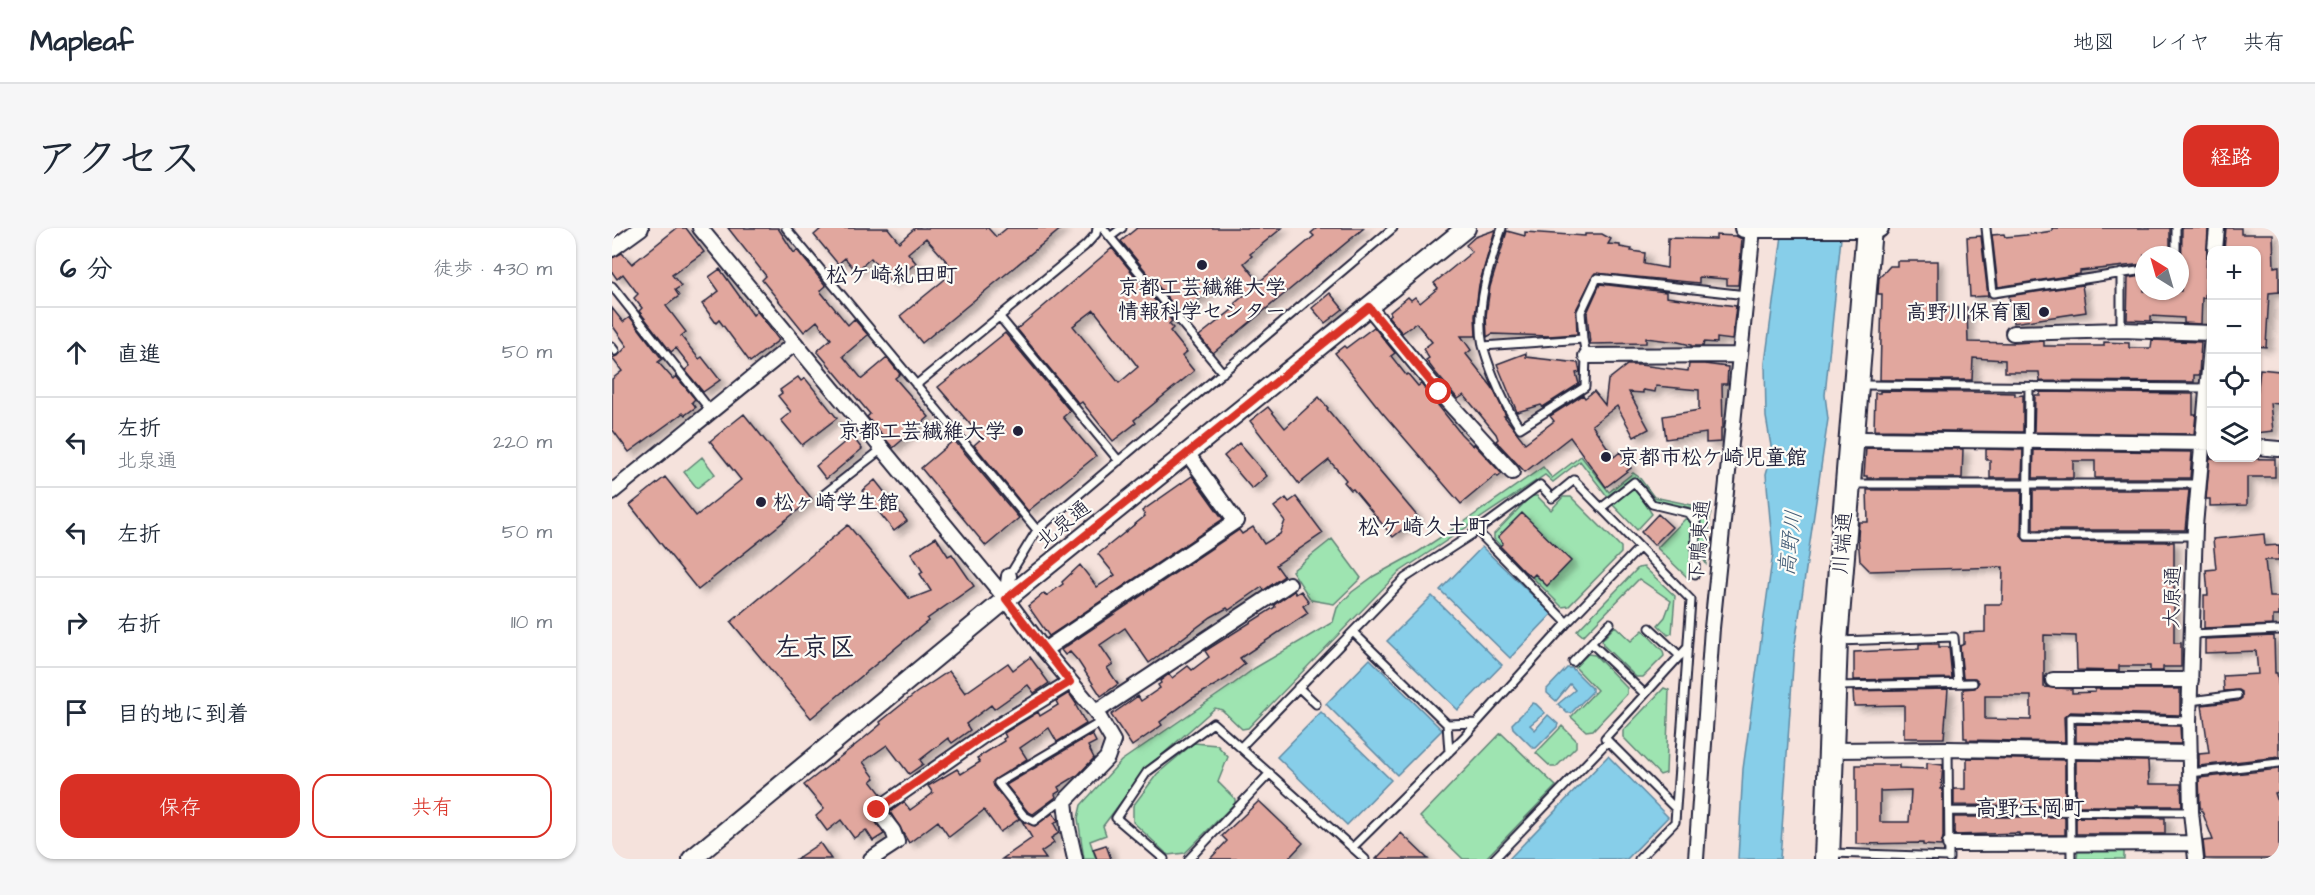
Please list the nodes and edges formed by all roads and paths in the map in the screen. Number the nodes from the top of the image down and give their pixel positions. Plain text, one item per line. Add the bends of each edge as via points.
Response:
1 (641, 228) edge
2 (700, 228) edge
3 (1097, 228) edge
4 (1103, 228) edge
5 (1122, 228) edge
6 (1394, 228) edge
7 (1466, 228) edge
8 (1502, 228) edge
9 (1744, 228) edge
10 (1753, 228) edge
11 (1851, 228) edge
12 (1869, 228) edge
13 (1880, 228) edge
14 (1986, 228) edge
15 (2176, 228) edge
16 (2217, 228) edge
17 (789, 229) edge
18 (1767, 229) edge
19 (1110, 237) junction
20 (2176, 246) edge
21 (2216, 246) edge
22 (612, 249) edge
23 (2135, 271) edge
24 (2121, 273) junction
25 (612, 286) edge
26 (1746, 296) junction
27 (1369, 307) junction
28 (999, 316) junction
29 (2121, 330) junction
30 (2013, 333) dead end
31 (2207, 334) edge
32 (1582, 339) junction
33 (795, 344) junction
34 (1483, 346) junction
35 (1739, 355) junction
36 (1586, 357) junction
37 (1223, 373) junction
38 (916, 385) junction
39 (1855, 385) junction
40 (2029, 387) junction
41 (2207, 388) edge
42 (711, 411) junction
43 (2028, 440) junction
44 (1850, 441) junction
45 (2207, 443) edge
46 (2261, 447) edge
47 (2279, 448) edge
48 (882, 449) junction
49 (1187, 453) junction
50 (1119, 461) junction
51 (1512, 472) dead end
52 (2028, 484) junction
53 (2198, 484) junction
54 (1847, 485) junction
55 (612, 492) edge
56 (823, 495) dead end
57 (1601, 508) junction
58 (1037, 530) junction
59 (1477, 531) junction
60 (2195, 536) junction
61 (1639, 548) junction
62 (1695, 574) dead end
63 (1008, 576) joint
64 (1289, 584) dead end
65 (1006, 599) junction
66 (1610, 622) dead end
67 (1567, 623) junction
68 (1650, 628) dead end
69 (2279, 630) edge
70 (1353, 632) junction
71 (2192, 634) junction
72 (1835, 641) junction
73 (1591, 643) junction
74 (1687, 648) junction
75 (1044, 650) junction
76 (1680, 656) junction
77 (1573, 662) dead end
78 (2053, 680) dead end
79 (2191, 680) junction
80 (1070, 682) junction
81 (1958, 683) junction
82 (1973, 683) dead end
83 (1832, 686) junction
84 (1298, 687) junction
85 (1645, 694) junction
86 (2237, 695) dead end
87 (2190, 701) junction
88 (1316, 704) dead end
89 (1099, 717) junction
90 (2189, 722) junction
91 (1476, 723) junction
92 (1447, 724) junction
93 (1608, 741) junction
94 (1241, 747) junction
95 (1948, 749) junction
96 (1830, 750) junction
97 (1449, 752) junction
98 (2069, 753) junction
99 (2190, 753) junction
100 (2279, 763) edge
101 (1270, 773) junction
102 (2190, 773) junction
103 (1065, 801) junction
104 (1675, 808) junction
105 (1950, 811) junction
106 (2070, 812) junction
107 (2191, 812) junction
108 (2194, 843) junction
109 (2071, 845) junction
110 (1352, 848) junction
111 (1949, 853) edge
112 (1827, 856) edge
113 (1852, 856) edge
114 (1072, 857) edge
115 (1363, 858) edge
116 (692, 859) edge
117 (871, 859) edge
118 (1164, 859) edge
119 (1189, 859) edge
120 (1494, 859) edge
121 (1640, 859) edge
122 (1696, 859) edge
123 (2071, 859) edge
124 (2196, 859) edge

1 - 22 street
2 - 33 street
3 - 28 lane via 1085,246
4 - 19 lane
5 - 19 lane
6 - 37 lane
7 - 27 street, 北泉通
8 - 34 lane via 1481,304
9 - 10 street
10 - 18 street
10 - 26 street, 下鴨東通
11 - 12 street
11 - 18 street
12 - 13 street
12 - 39 highway, 川端通
14 - 24 lane via 1992,293
15 - 20 lane
16 - 21 street
17 - 38 lane
19 - 37 lane
23 - 24 lane
24 - 29 lane
25 - 42 lane
26 - 32 lane via 1597,278 1581,312
26 - 35 street, 下鴨東通
27 - 49 street, 北泉通
27 - 51 street
28 - 38 lane
28 - 50 lane
29 - 30 street
29 - 31 street
32 - 34 lane
32 - 36 lane
33 - 42 street
33 - 48 street
34 - 36 lane via 1499,391 1520,428 1586,387
35 - 36 street
35 - 122 street, 下鴨東通 via 1712,628
37 - 50 lane
38 - 58 lane
39 - 40 lane
39 - 44 highway, 川端通
40 - 41 lane
40 - 43 lane
42 - 55 street
43 - 44 street
43 - 45 street
43 - 52 lane
44 - 54 highway, 川端通
45 - 53 street, 大原通
46 - 47 street
48 - 56 lane
48 - 65 street
49 - 65 street, 北泉通
49 - 75 street via 1236,521
50 - 58 lane
52 - 53 lane
52 - 54 lane
52 - 60 lane via 2027,536
53 - 60 street, 大原通
54 - 72 highway, 川端通
57 - 59 lane via 1574,480 1552,498 1539,485
57 - 61 lane
57 - 62 lane via 1635,482 1652,504 1689,513 1696,522
58 - 63 lane
59 - 67 lane
59 - 70 lane via 1405,578
60 - 71 street, 大原通
61 - 67 lane
61 - 74 lane via 1691,600
63 - 65 street
64 - 89 street
65 - 75 street
65 - 116 street, 北泉通
66 - 73 lane
67 - 91 lane
68 - 76 lane
69 - 71 lane
70 - 84 lane
70 - 92 lane
71 - 79 street, 大原通
72 - 81 lane via 1954,637
72 - 83 highway, 川端通
73 - 77 lane
73 - 85 lane
74 - 76 lane
74 - 104 lane
75 - 80 street
76 - 85 lane
78 - 79 street
79 - 87 street, 大原通
80 - 89 street
80 - 117 street via 987,733 877,810 897,842
81 - 82 lane
81 - 83 lane
83 - 96 highway, 川端通
84 - 88 lane
84 - 94 lane
85 - 93 lane via 1605,738
86 - 87 lane
87 - 90 street, 大原通
89 - 103 street via 1113,741 1107,758
89 - 103 lane via 998,783 1024,816 1034,821
90 - 98 lane via 2070,718
90 - 99 street, 大原通
91 - 92 lane
91 - 97 lane
92 - 97 lane
93 - 104 lane
93 - 120 lane
94 - 101 lane
94 - 118 lane via 1213,723 1147,772 1116,818
95 - 96 street
95 - 98 street
95 - 105 lane
96 - 112 highway, 川端通
97 - 110 lane
98 - 99 street
98 - 106 lane
99 - 102 street, 大原通
100 - 102 lane
101 - 110 lane
101 - 119 lane
102 - 107 street, 大原通
103 - 114 street
104 - 121 lane via 1675,822
105 - 106 lane
105 - 111 lane
106 - 107 lane
106 - 109 lane
107 - 108 street, 大原通
108 - 109 street
108 - 124 street, 大原通
109 - 111 street
109 - 123 lane
110 - 115 lane
111 - 113 lane
112 - 113 lane

